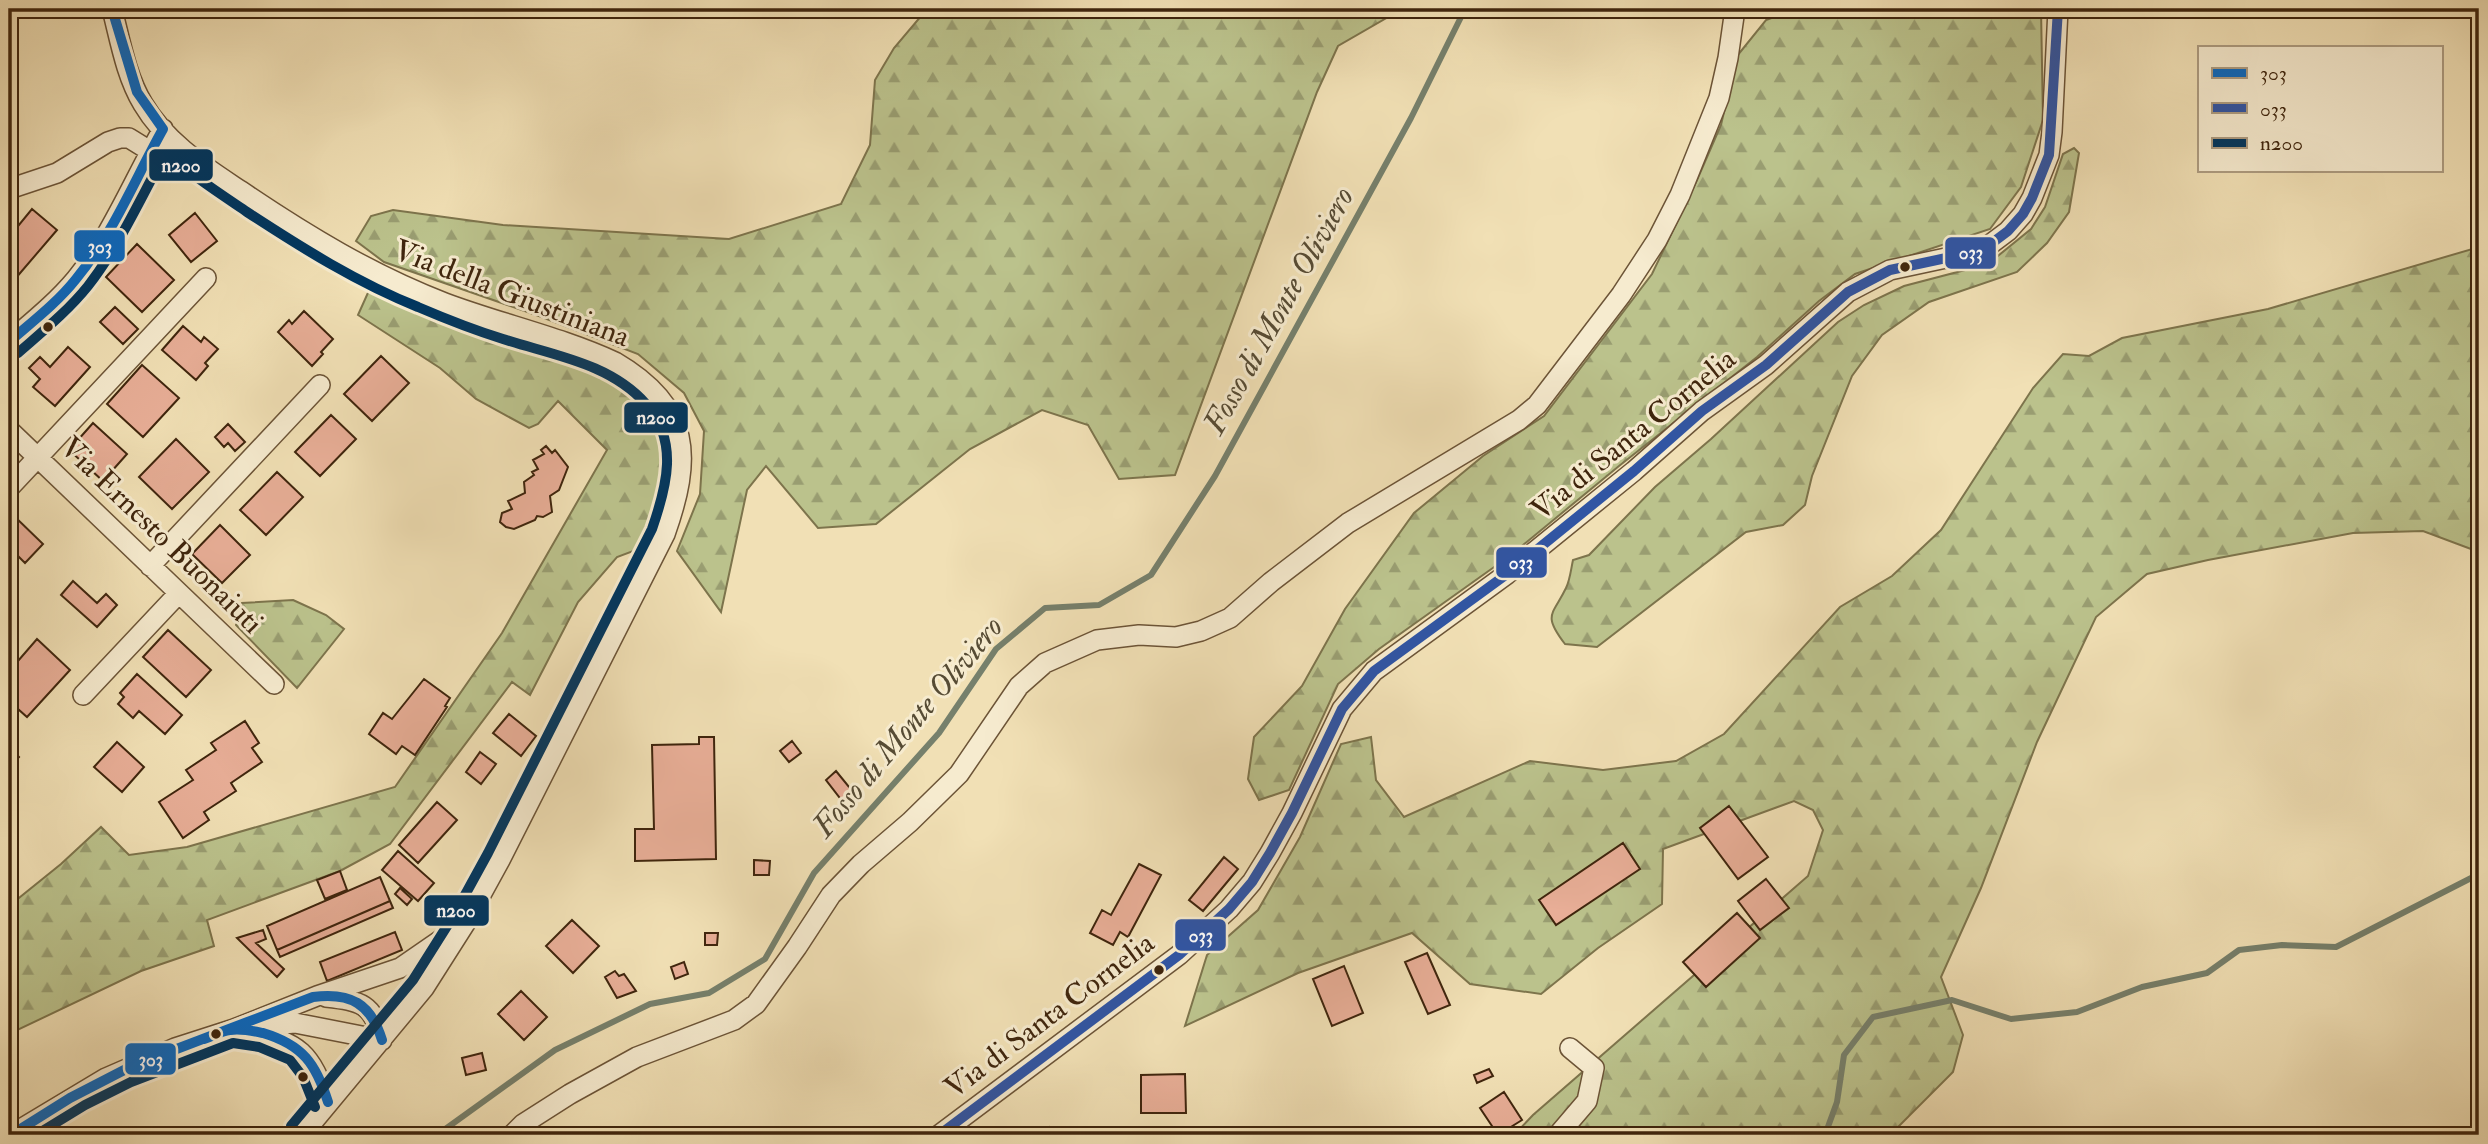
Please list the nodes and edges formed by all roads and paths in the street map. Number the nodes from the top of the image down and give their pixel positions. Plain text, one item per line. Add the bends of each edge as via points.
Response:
1 (112, 9) edge
2 (1735, 9) edge
3 (2058, 9) edge
4 (163, 129) junction
5 (150, 150) junction
6 (9, 189) edge
7 (206, 278) dead end
8 (9, 342) edge
9 (320, 385) dead end
10 (9, 430) edge
11 (38, 457) junction
12 (9, 488) edge
13 (150, 566) junction
14 (179, 593) junction
15 (274, 684) dead end
16 (83, 695) dead end
17 (467, 922) junction
18 (317, 996) junction
19 (234, 1029) junction
20 (382, 1040) junction
21 (1570, 1048) dead end
22 (328, 1101) junction
23 (10, 1135) edge
24 (302, 1135) edge
25 (512, 1135) edge
26 (939, 1135) edge
27 (1558, 1135) edge

1 - 4 street, Via della Giustiniana via 137,93
2 - 25 street via 1719,98 1680,195 1621,295 1537,405 1520,420 1348,523 1230,618 1176,637 1097,640 1045,663 1019,686 959,774 831,895 755,1004 734,1020 638,1057 570,1094
3 - 26 street, Via di Santa Cornelia via 2049,155 2032,198 2014,224 1974,252 1890,270 1848,292 1766,365 1703,411 1507,574 1374,671 1342,709 1270,853 1229,909 1171,961
4 - 5 street
4 - 17 street, Via della Giustiniana via 199,163 302,232 370,270 444,303 615,362 650,387 676,426 681,441 681,485 665,534
5 - 6 street via 120,138 57,173
5 - 8 street via 109,229 77,277 52,306
7 - 11 street
9 - 13 street
10 - 11 street, Via Ernesto Buonaiuti
11 - 12 street
11 - 13 street, Via Ernesto Buonaiuti
13 - 14 street, Via Ernesto Buonaiuti
14 - 15 street, Via Ernesto Buonaiuti
14 - 16 street
17 - 18 street via 400,968
17 - 20 street, Via della Giustiniana via 424,988
18 - 19 street
18 - 20 street via 363,1004 374,1016
19 - 20 street via 295,1023
19 - 22 street via 269,1036 306,1055
19 - 23 street via 106,1078
20 - 22 street, Via della Giustiniana
21 - 27 street via 1594,1068 1587,1101
22 - 24 street, Via della Giustiniana

